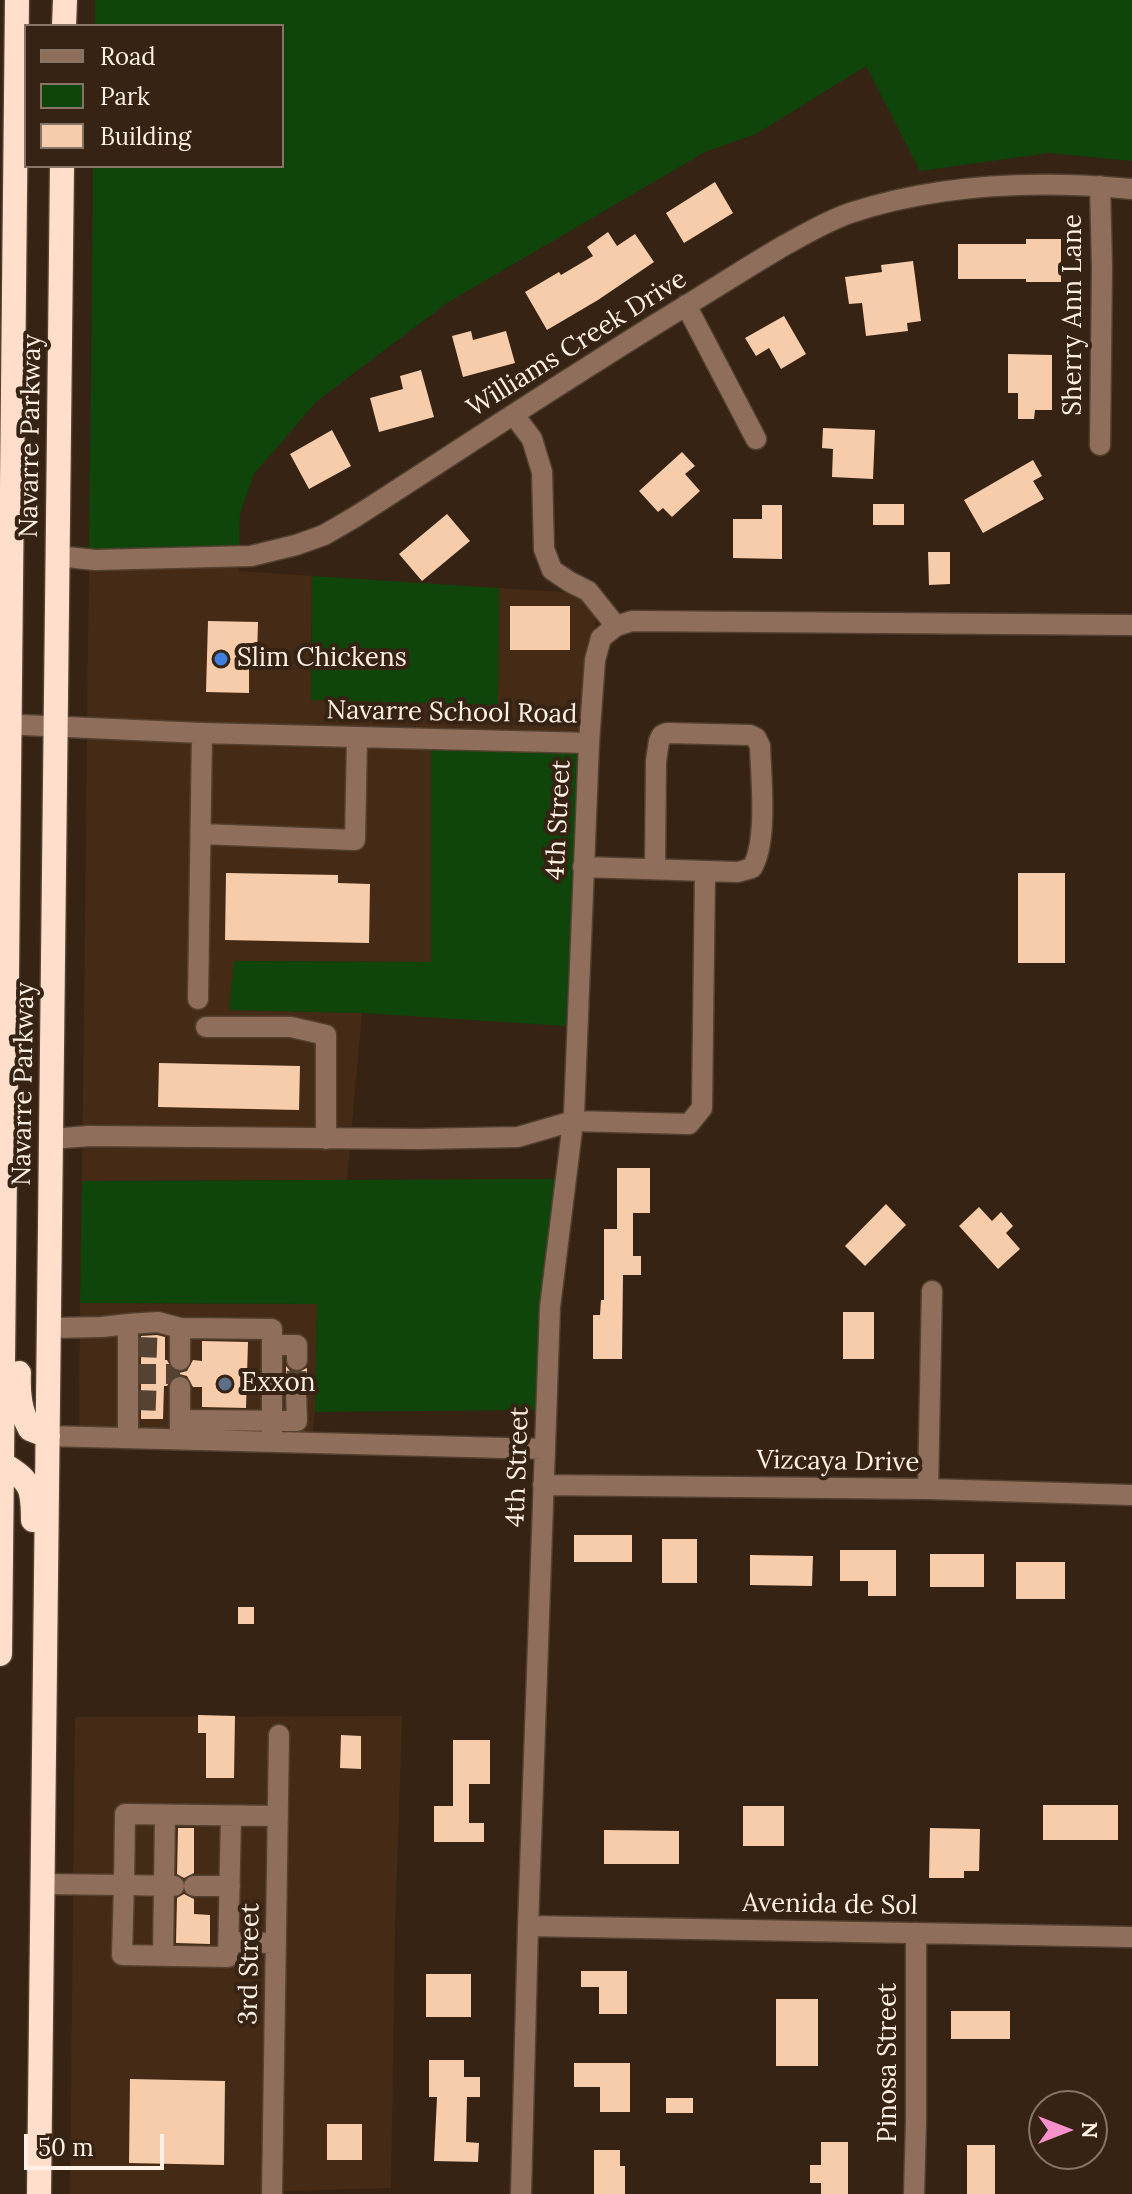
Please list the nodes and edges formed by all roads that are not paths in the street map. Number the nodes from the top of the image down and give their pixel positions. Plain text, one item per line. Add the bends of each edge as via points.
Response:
1 (17, 0) edge
2 (65, 0) edge
3 (64, 24) edge
4 (62, 168) edge
5 (1100, 186) junction
6 (1132, 189) edge
7 (686, 305) junction
8 (514, 415) junction
9 (756, 439) dead end
10 (1100, 445) dead end
11 (57, 556) junction
12 (5, 564) edge
13 (1132, 625) edge
14 (616, 626) junction
15 (4, 725) edge
16 (56, 727) junction
17 (202, 733) junction
18 (357, 738) junction
19 (589, 743) junction
20 (201, 834) junction
21 (583, 867) junction
22 (655, 869) junction
23 (705, 871) junction
24 (3, 996) edge
25 (198, 999) dead end
26 (206, 1027) dead end
27 (573, 1121) junction
28 (51, 1139) junction
29 (326, 1139) junction
30 (5, 1142) junction
31 (932, 1291) dead end
32 (128, 1324) junction
33 (49, 1328) junction
34 (272, 1345) junction
35 (297, 1360) dead end
36 (296, 1391) tunnel mouth
37 (272, 1431) junction
38 (48, 1436) junction
39 (128, 1438) junction
40 (544, 1449) junction
41 (2, 1464) edge
42 (543, 1485) junction
43 (928, 1489) junction
44 (1132, 1495) edge
45 (0, 1654) edge
46 (279, 1735) dead end
47 (44, 1761) junction
48 (165, 1815) junction
49 (231, 1816) junction
50 (278, 1816) junction
51 (42, 1884) junction
52 (124, 1885) junction
53 (177, 1886) junction
54 (230, 1886) junction
55 (528, 1926) junction
56 (916, 1933) junction
57 (1132, 1937) edge
58 (229, 1942) junction
59 (276, 1943) junction
60 (163, 1956) junction
61 (39, 2194) edge
62 (272, 2194) edge
63 (521, 2194) edge
64 (914, 2194) edge

1 - 12 highway, Navarre Parkway
2 - 3 highway
4 - 11 highway, Navarre Parkway
5 - 6 street, Williams Creek Drive
5 - 7 street, Williams Creek Drive via 1005,184 875,206 822,224
5 - 10 street, Sherry Ann Lane
7 - 8 street, Williams Creek Drive
7 - 9 street
8 - 11 street, Williams Creek Drive via 355,517 296,545 251,556
8 - 14 street via 532,439 542,472 544,549 552,570 588,591
11 - 16 highway, Navarre Parkway
12 - 15 highway, Navarre Parkway
13 - 14 street via 632,621
14 - 19 street, Navarre School Road via 601,638 595,660
15 - 16 street, Navarre School Road
15 - 24 highway, Navarre Parkway
16 - 17 street, Navarre School Road
16 - 28 highway, Navarre Parkway
17 - 18 street, Navarre School Road
17 - 20 street
18 - 19 street, Navarre School Road
18 - 20 street via 355,840
19 - 21 street, 4th Street
20 - 25 street
21 - 22 street
21 - 27 street, 4th Street
22 - 23 street
22 - 23 street via 656,761 662,735 750,735 760,746 758,858 752,868 738,872
23 - 27 street via 702,1108 689,1124
24 - 30 highway, Navarre Parkway
26 - 29 street via 291,1027 326,1035
27 - 29 street via 518,1137
27 - 40 street, 4th Street via 550,1307
28 - 29 street
28 - 33 highway, Navarre Parkway
30 - 38 highway via 20,1174 18,1396 30,1429
30 - 41 highway, Navarre Parkway
31 - 43 street
32 - 33 street
32 - 34 street via 158,1322 176,1346 272,1329
32 - 39 street
33 - 38 highway, Navarre Parkway
34 - 35 street via 297,1345
34 - 37 street
36 - 37 street via 297,1421
37 - 39 street via 177,1410
37 - 40 street
38 - 39 street
38 - 47 highway, Navarre Parkway
40 - 42 street, 4th Street
41 - 45 highway, Navarre Parkway
41 - 47 highway via 21,1475 32,1491 32,1736
42 - 43 street, Vizcaya Drive
42 - 55 street, 4th Street
43 - 44 street, Vizcaya Drive
46 - 50 street, 3rd Street
47 - 51 highway, Navarre Parkway
48 - 49 street
48 - 52 street via 125,1814
48 - 53 street
49 - 50 street
49 - 54 street
50 - 59 street, 3rd Street
51 - 52 street
51 - 61 highway, Navarre Parkway
52 - 53 street
52 - 60 street via 122,1955
53 - 54 street
53 - 60 street
54 - 58 street
55 - 56 street, Avenida de Sol
55 - 63 street, 4th Street
56 - 57 street, Avenida de Sol
56 - 64 street, Pinosa Street
58 - 59 street
58 - 60 street via 228,1957
59 - 62 street, 3rd Street

